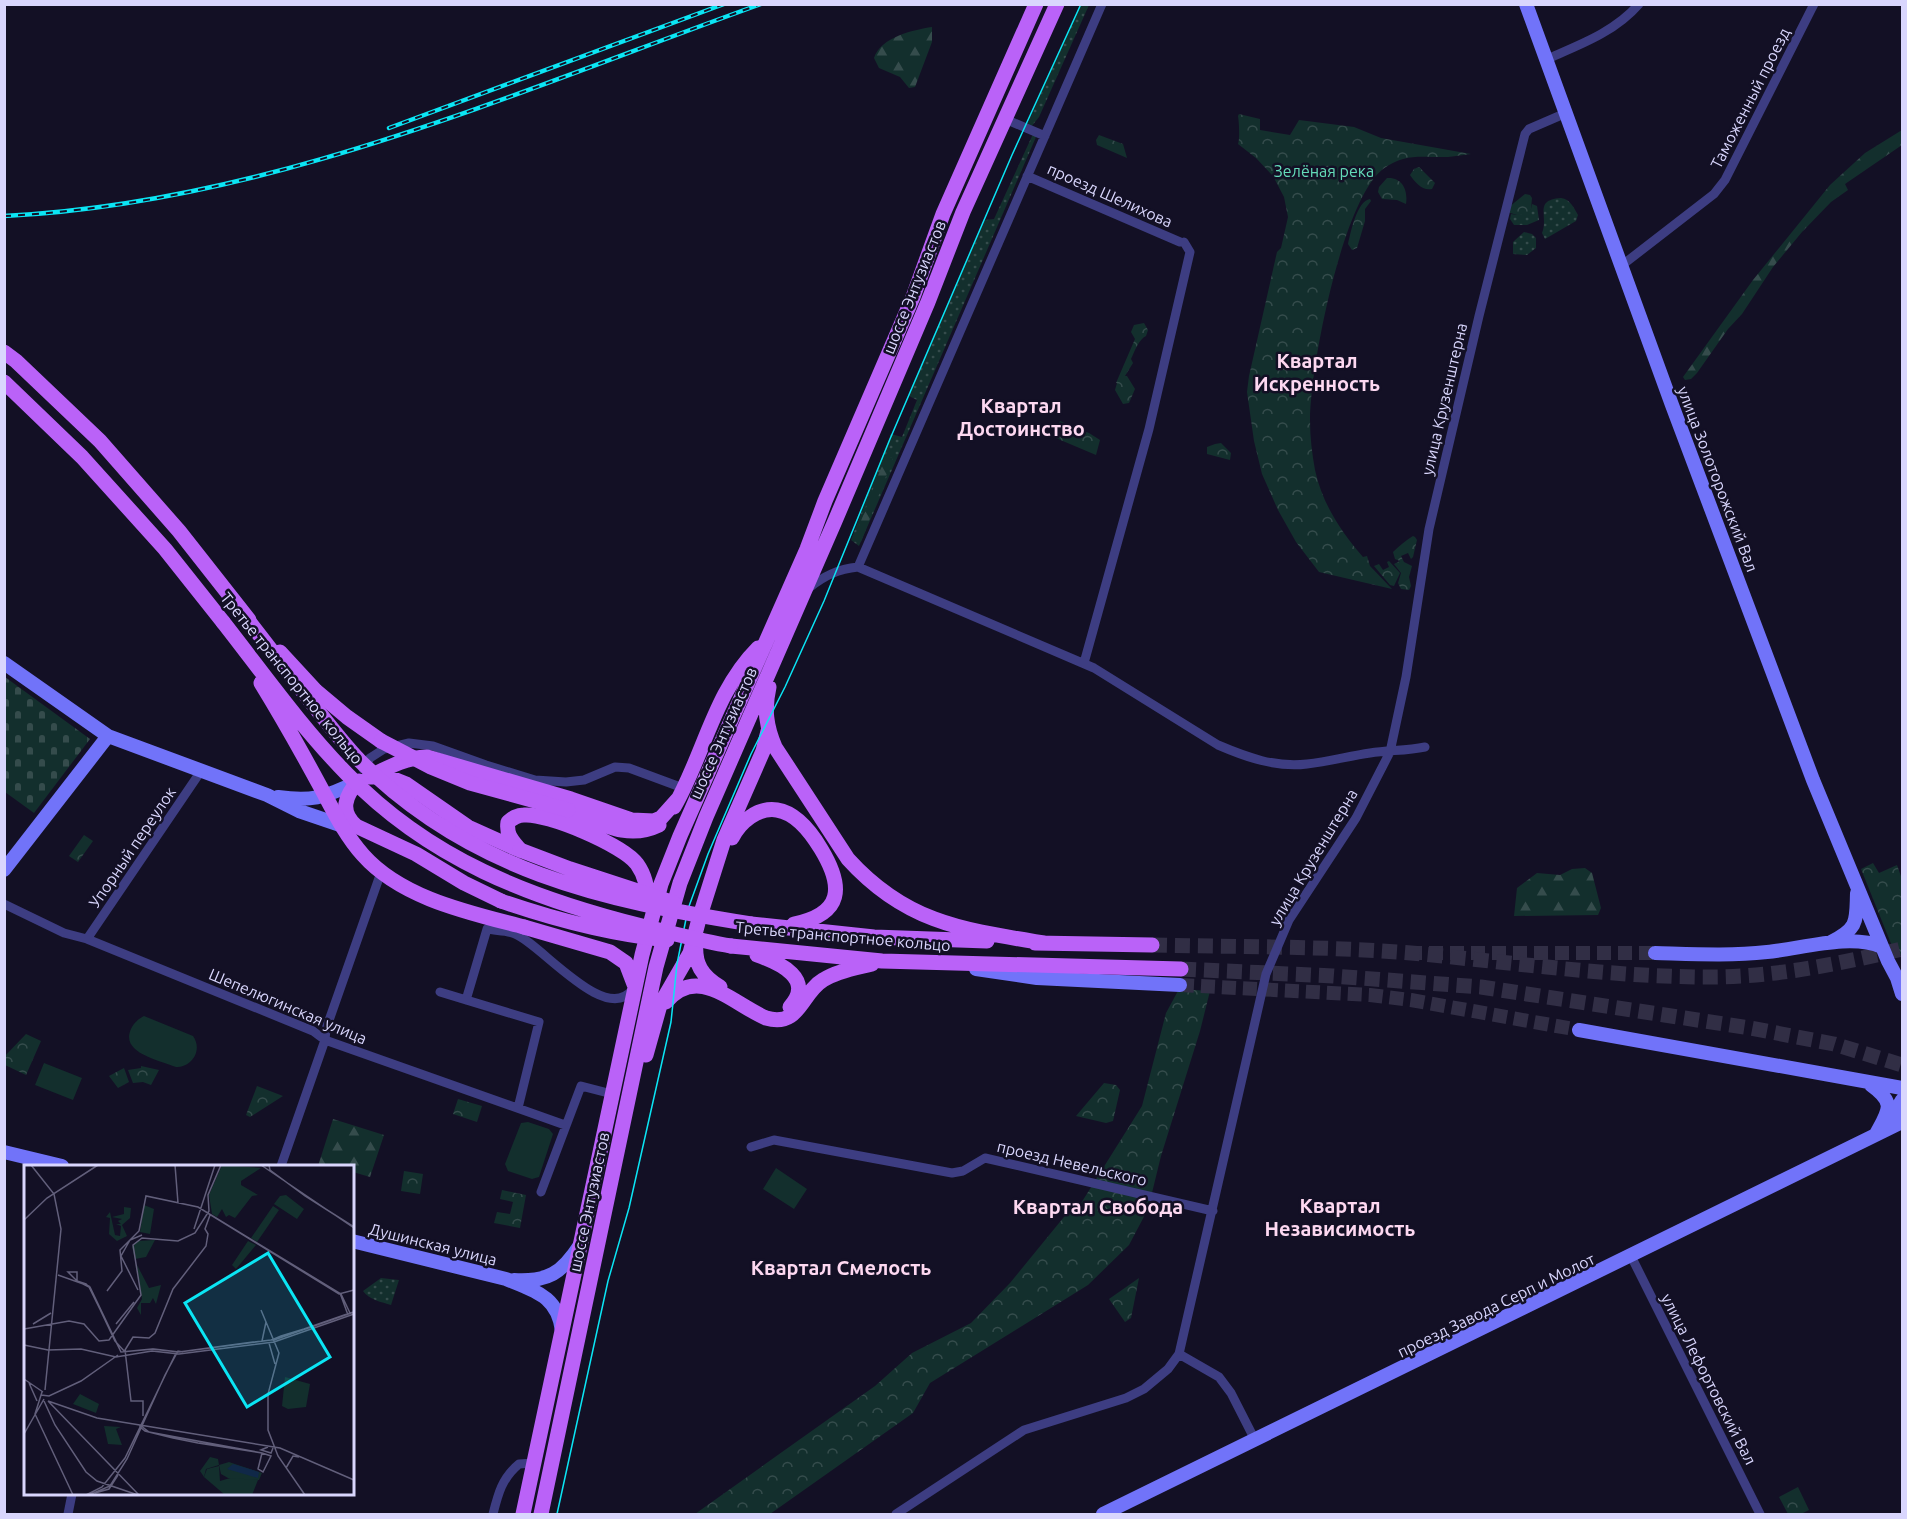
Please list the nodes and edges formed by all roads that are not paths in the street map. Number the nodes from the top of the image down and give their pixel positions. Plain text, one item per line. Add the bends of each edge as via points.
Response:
1 (1036, 4) edge
2 (1057, 4) edge
3 (1102, 4) edge
4 (1526, 4) edge
5 (1639, 4) edge
6 (1814, 4) edge
7 (1547, 59) junction
8 (1566, 113) junction
9 (1005, 119) junction
10 (1045, 136) junction
11 (1028, 176) junction
12 (1621, 266) junction
13 (4, 352) edge
14 (4, 382) edge
15 (858, 567) junction
16 (805, 592) junction
17 (240, 610) junction
18 (223, 622) junction
19 (769, 637) junction
20 (777, 655) junction
21 (4, 663) edge
22 (1084, 663) junction
23 (768, 730) junction
24 (108, 736) junction
25 (1425, 747) dead end
26 (1390, 752) junction
27 (201, 771) junction
28 (363, 780) junction
29 (681, 793) junction
30 (267, 795) junction
31 (372, 834) junction
32 (520, 850) junction
33 (715, 869) junction
34 (4, 870) edge
35 (379, 878) dead end
36 (1857, 887) junction
37 (4, 904) edge
38 (699, 919) junction
39 (719, 919) junction
40 (751, 924) junction
41 (648, 931) junction
42 (87, 939) junction
43 (709, 942) junction
44 (1044, 943) junction
45 (1829, 943) junction
46 (1152, 945) tunnel mouth
47 (731, 946) junction
48 (1882, 947) junction
49 (1655, 953) tunnel mouth
50 (882, 961) junction
51 (1888, 961) junction
52 (941, 963) junction
53 (1902, 968) edge
54 (1181, 969) tunnel mouth
55 (1180, 985) tunnel mouth
56 (1902, 987) edge
57 (634, 988) junction
58 (440, 992) dead end
59 (466, 1000) junction
60 (656, 1024) junction
61 (1579, 1030) tunnel mouth
62 (326, 1040) junction
63 (1867, 1082) junction
64 (1902, 1088) edge
65 (612, 1094) junction
66 (1902, 1100) edge
67 (628, 1104) junction
68 (518, 1108) junction
69 (1902, 1122) edge
70 (565, 1125) junction
71 (1876, 1134) junction
72 (751, 1147) dead end
73 (4, 1152) edge
74 (54, 1165) edge
75 (282, 1165) edge
76 (541, 1192) dead end
77 (1213, 1211) junction
78 (354, 1241) edge
79 (580, 1244) junction
80 (1631, 1256) junction
81 (506, 1279) junction
82 (562, 1333) junction
83 (1179, 1354) junction
84 (1255, 1440) junction
85 (534, 1463) junction
86 (72, 1495) edge
87 (68, 1515) edge
88 (493, 1515) edge
89 (524, 1515) edge
90 (541, 1515) edge
91 (896, 1515) edge
92 (1103, 1515) edge
93 (1760, 1515) edge

1 - 19 main road, шоссе Энтузиастов via 943,214 914,297
2 - 9 main road, шоссе Энтузиастов
3 - 10 street
4 - 7 street, улица Золоторожский Вал
5 - 7 street via 1597,37
6 - 12 street, Таможенный проезд via 1720,187
7 - 8 street, улица Золоторожский Вал
8 - 12 street, улица Золоторожский Вал
8 - 26 street, улица Крузенштерна via 1529,129 1520,152 1429,528
9 - 10 street
9 - 16 main road, шоссе Энтузиастов
10 - 11 street
11 - 15 street
11 - 22 street, проезд Шелихова via 1182,242 1190,252 1149,429
12 - 36 street, улица Золоторожский Вал via 1813,780
13 - 17 main road, Третье транспортное кольцо via 100,441 179,531
14 - 18 main road, Третье транспортное кольцо via 82,456 165,549
15 - 16 street via 834,572
15 - 22 street
16 - 20 main road, шоссе Энтузиастов
17 - 29 main road, bridge via 316,691 346,717 431,767 470,783 637,833 660,825
17 - 39 main road, Третье транспортное кольцо, bridge via 359,760 392,791 450,832 502,860 568,885 632,903
18 - 43 main road, Третье транспортное кольцо, bridge via 323,749 378,803 441,850 494,878 561,903
18 - 57 main road, bridge via 278,711 342,828 365,857 419,894 456,909 610,952 628,966
19 - 29 main road via 741,668 724,695
19 - 41 main road, шоссе Энтузиастов via 680,836
20 - 23 main road via 766,701
20 - 67 main road, шоссе Энтузиастов via 680,883 656,967
21 - 24 street
22 - 26 street via 1240,755 1274,764 1305,765
23 - 33 main road via 764,751
23 - 44 main road via 775,747 848,859 872,883 904,906 939,922
24 - 27 street
24 - 34 street
25 - 26 street
26 - 77 street, улица Крузенштерна via 1356,819 1289,920 1266,974
27 - 30 street
27 - 42 street, Упорный переулок
28 - 29 main road via 401,761 427,758 645,822 661,818
28 - 29 street via 361,773 370,758 384,749 409,743 433,746 535,780 566,783 615,767 629,768
28 - 30 street via 324,797 304,800
28 - 31 main road via 346,801 346,813 356,826
28 - 32 main road via 386,776 395,779 468,826
30 - 31 street via 299,811
31 - 43 main road, bridge via 501,901 538,914 629,936
32 - 39 main road, bridge
32 - 41 main road via 506,831 508,822 525,814 588,833 618,847 638,865 644,880
33 - 38 main road
33 - 40 main road via 744,821 765,811 777,810 797,820 818,844 837,883 828,908 810,921 792,925
35 - 62 street via 326,1029
36 - 45 street via 1852,928
36 - 48 street, улица Золоторожский Вал
37 - 42 street, Шепелюгинская улица via 64,933
38 - 47 main road via 696,958 704,975 768,1012 780,1013 790,1007 798,996 792,973 770,959
38 - 60 main road via 690,953 663,999
39 - 40 main road, Третье транспортное кольцо, bridge
40 - 44 main road, Третье транспортное кольцо via 874,937
41 - 57 main road, шоссе Энтузиастов
42 - 62 street, Шепелюгинская улица via 314,1031
43 - 47 main road, Третье транспортное кольцо, bridge
44 - 46 main road, Третье транспортное кольцо
45 - 48 street via 1869,942
45 - 49 street via 1756,953
47 - 50 main road, Третье транспортное кольцо
48 - 51 street, улица Золоторожский Вал
50 - 52 main road, Третье транспортное кольцо
50 - 60 main road via 825,978 813,987 798,1010 785,1019 766,1018 716,990 700,986 674,994
51 - 53 street
51 - 56 street, улица Золоторожский Вал
52 - 54 main road, Третье транспортное кольцо
52 - 55 street via 1037,978
57 - 59 street via 622,999 608,998 578,984 515,934 487,929
57 - 65 main road, шоссе Энтузиастов
58 - 59 street
59 - 68 street via 539,1022
60 - 67 main road
61 - 63 street
62 - 68 street, Шепелюгинская улица
62 - 75 street
63 - 64 street
63 - 71 street via 1885,1095 1888,1103
65 - 70 street via 580,1086
65 - 79 main road, шоссе Энтузиастов
66 - 71 street
67 - 90 main road, шоссе Энтузиастов
68 - 70 street, Шепелюгинская улица
69 - 71 street, проезд Завода Серп и Молот
70 - 76 street
71 - 80 street, проезд Завода Серп и Молот
72 - 77 street, проезд Невельского via 774,1140 952,1173 985,1158
73 - 74 street
77 - 83 street, улица Крузенштерна
78 - 81 street, Душинская улица
79 - 81 street, Душинская улица via 554,1274 536,1280
79 - 82 main road, шоссе Энтузиастов
80 - 84 street, проезд Завода Серп и Молот
80 - 93 street, улица Лефортовский Вал
81 - 82 street, Душинская улица via 550,1301
82 - 85 main road, шоссе Энтузиастов
83 - 84 street via 1219,1377
83 - 91 street, улица Крузенштерна via 1164,1374 1144,1389 1028,1428
84 - 92 street, проезд Завода Серп и Молот
85 - 88 street via 519,1464 510,1471
85 - 89 main road, шоссе Энтузиастов
86 - 87 street

